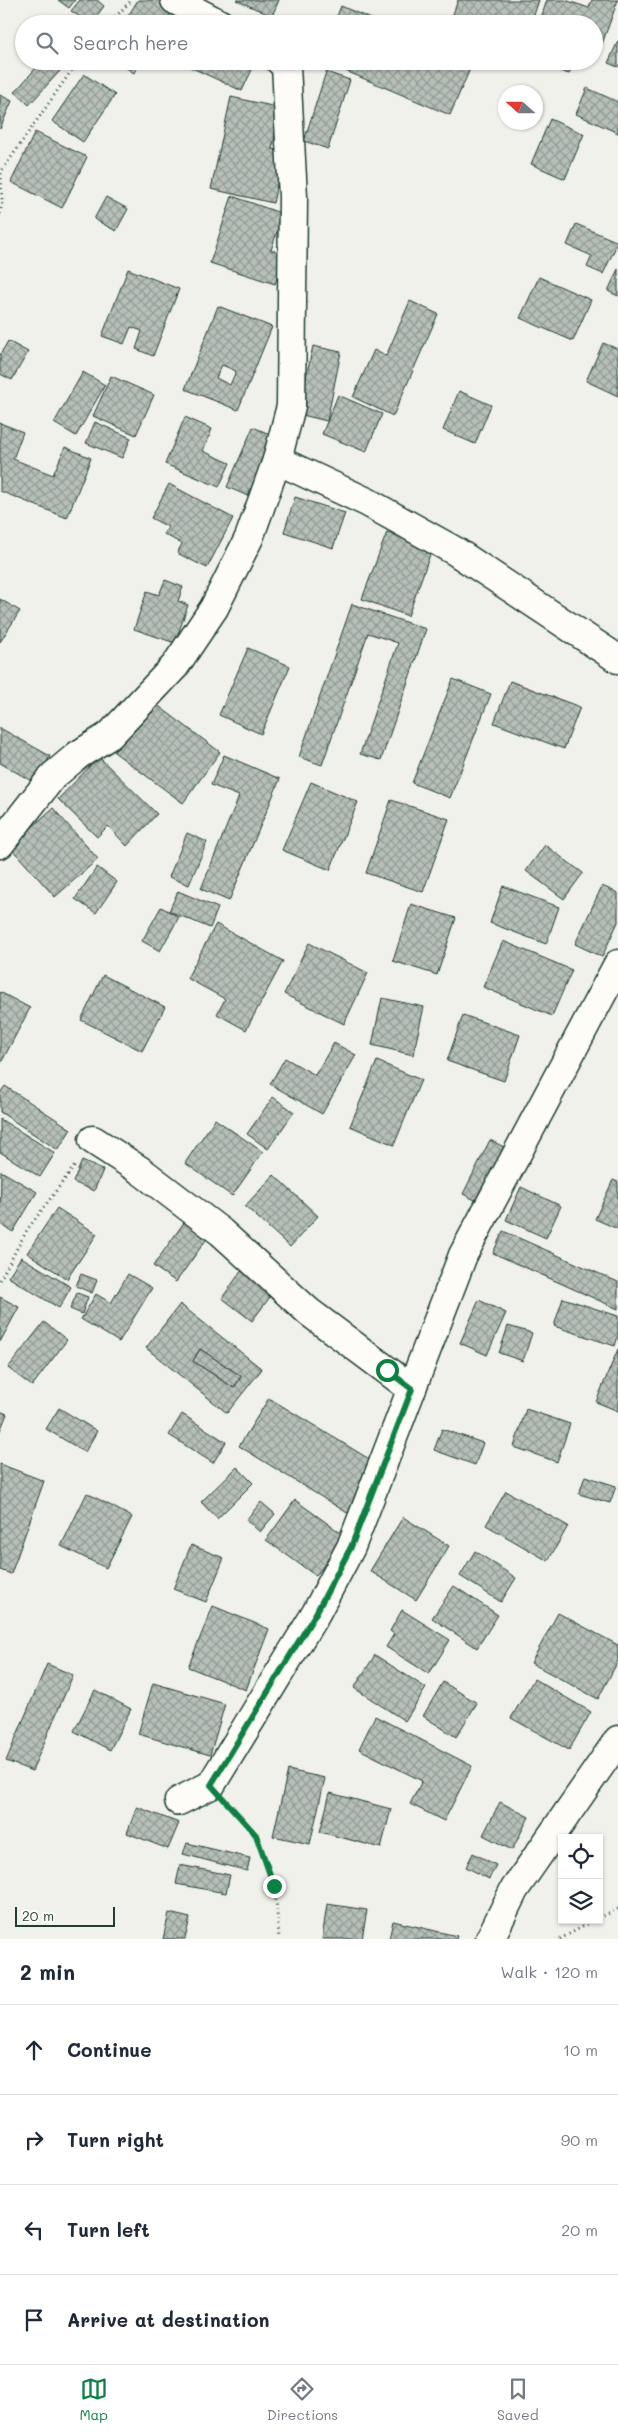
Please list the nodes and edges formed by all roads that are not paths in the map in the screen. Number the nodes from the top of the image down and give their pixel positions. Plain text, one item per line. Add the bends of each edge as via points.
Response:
1 (175, 0) edge
2 (203, 15) edge
3 (286, 70) edge
4 (277, 460) junction
5 (618, 659) edge
6 (0, 844) edge
7 (618, 964) edge
8 (93, 1140) road end
9 (412, 1389) junction
10 (618, 1740) edge
11 (179, 1801) dead end
12 (490, 1939) edge

1 - 2 street
3 - 4 street via 293,197 291,406
4 - 5 street via 367,502 455,551
4 - 6 street via 249,538 214,608 175,666 110,735 53,776
7 - 9 street via 463,1255
8 - 9 street via 222,1232 309,1312
9 - 11 street via 351,1547 316,1613 211,1785
10 - 12 street via 514,1890

